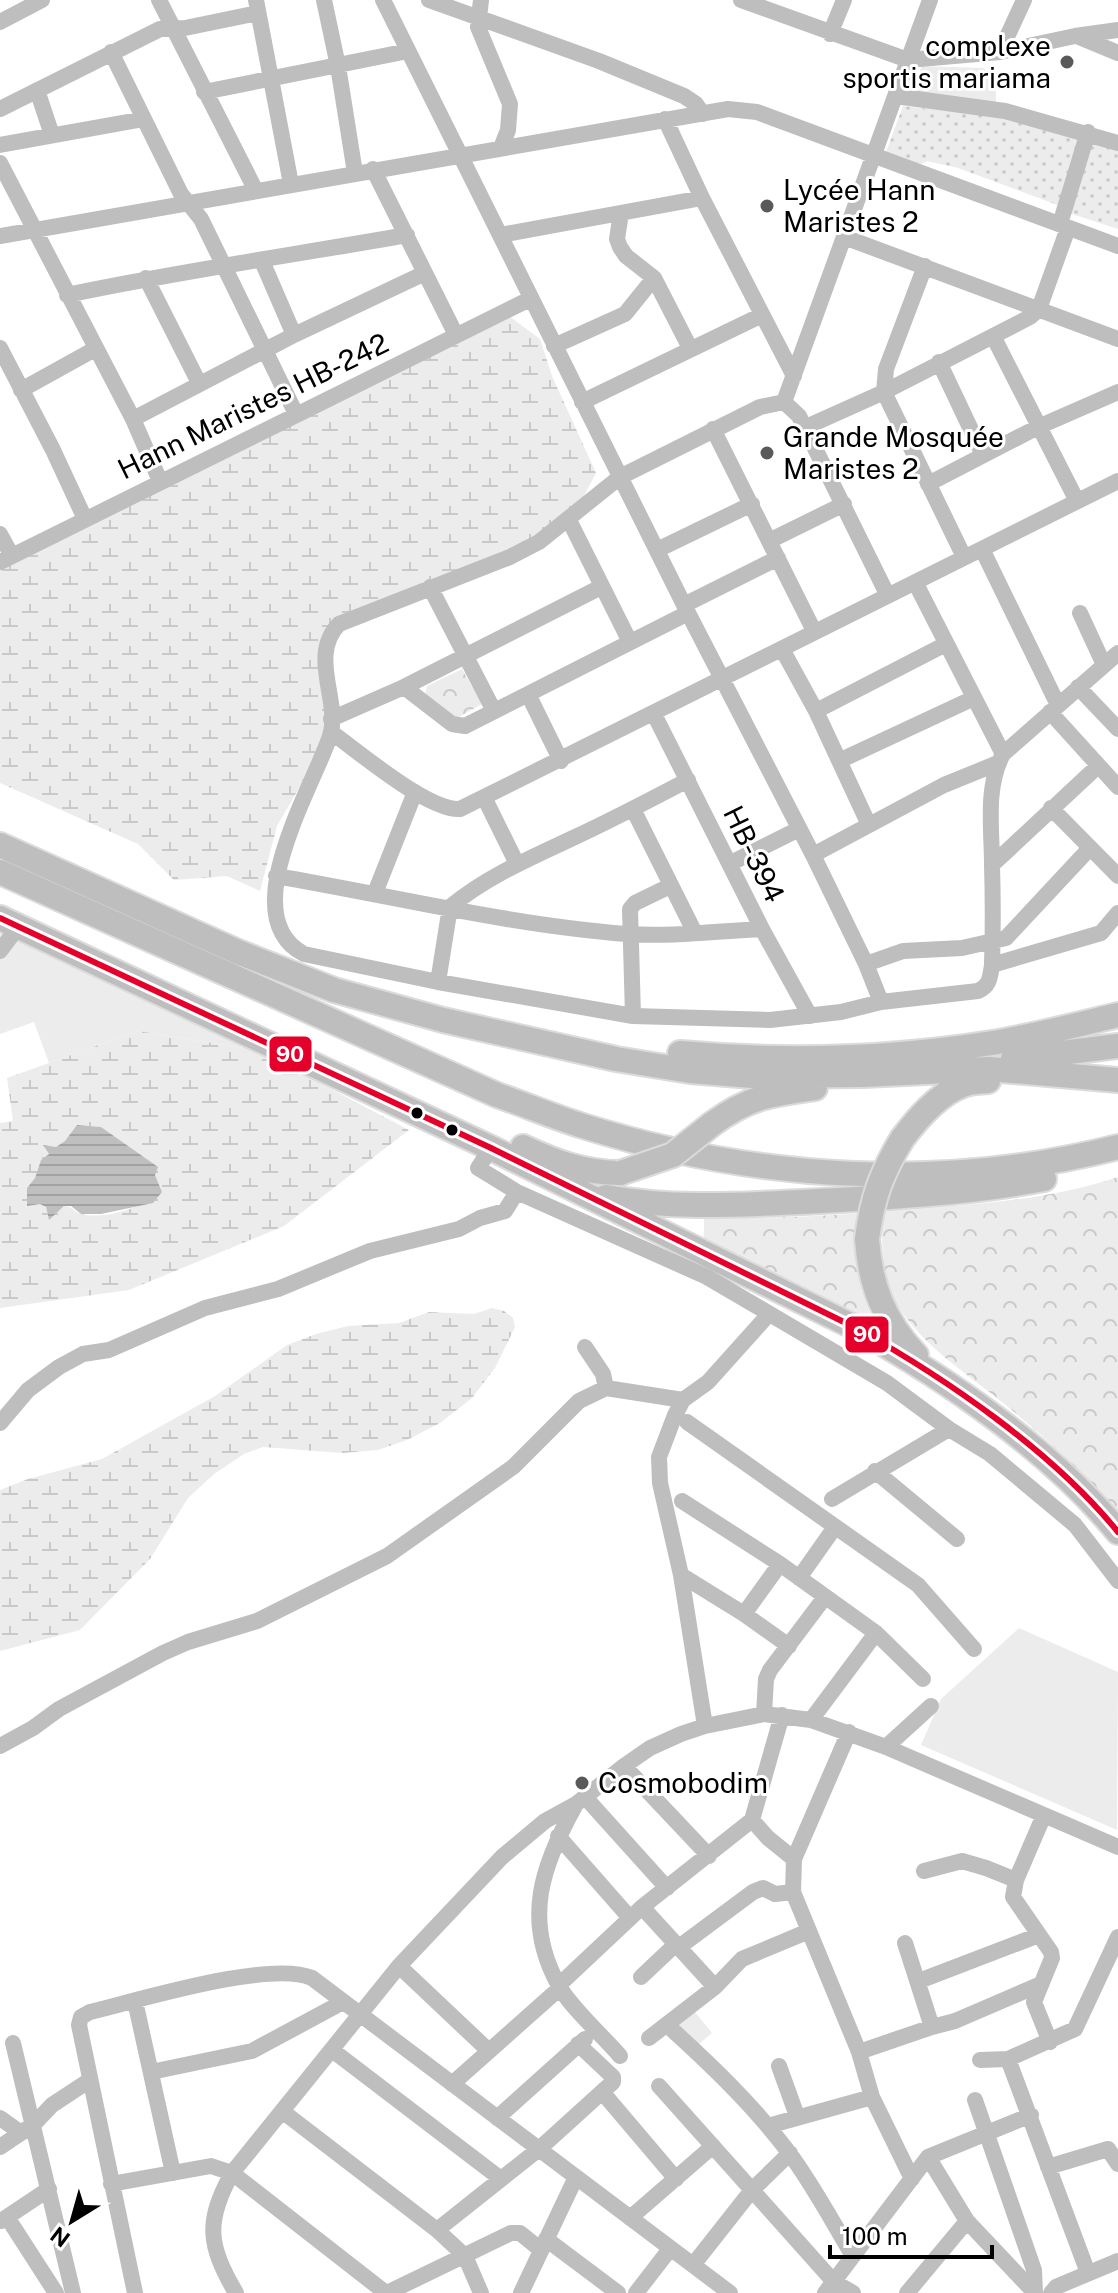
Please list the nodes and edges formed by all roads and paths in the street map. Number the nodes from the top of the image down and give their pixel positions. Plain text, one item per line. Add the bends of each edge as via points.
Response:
1 (42, 0) edge
2 (159, 0) edge
3 (324, 0) edge
4 (383, 0) edge
5 (429, 0) edge
6 (481, 0) edge
7 (741, 0) edge
8 (844, 0) edge
9 (930, 0) edge
10 (1024, 0) edge
11 (257, 7) edge
12 (478, 18) junction
13 (0, 22) edge
14 (173, 28) junction
15 (1118, 30) edge
16 (830, 34) junction
17 (1075, 36) junction
18 (408, 51) junction
19 (111, 52) junction
20 (1000, 52) junction
21 (1118, 53) edge
22 (908, 60) junction
23 (338, 66) junction
24 (270, 78) junction
25 (37, 90) junction
26 (204, 92) junction
27 (895, 96) junction
28 (0, 109) edge
29 (703, 114) junction
30 (144, 119) junction
31 (665, 119) junction
32 (1088, 132) junction
33 (52, 135) junction
34 (1118, 143) edge
35 (0, 145) edge
36 (501, 148) junction
37 (460, 155) junction
38 (874, 155) junction
39 (0, 163) edge
40 (373, 169) junction
41 (355, 173) junction
42 (291, 184) junction
43 (256, 191) junction
44 (702, 198) junction
45 (187, 202) junction
46 (621, 213) junction
47 (1064, 226) junction
48 (33, 231) junction
49 (407, 235) junction
50 (500, 235) junction
51 (0, 236) edge
52 (844, 237) junction
53 (1118, 246) edge
54 (262, 261) junction
55 (222, 265) junction
56 (925, 266) junction
57 (425, 273) junction
58 (146, 278) junction
59 (654, 278) junction
60 (67, 295) junction
61 (530, 299) junction
62 (1039, 309) junction
63 (762, 315) junction
64 (294, 335) junction
65 (456, 335) junction
66 (993, 336) junction
67 (1118, 339) edge
68 (554, 346) junction
69 (0, 348) edge
70 (690, 348) junction
71 (95, 349) junction
72 (266, 349) junction
73 (939, 362) junction
74 (4, 369) edge
75 (794, 376) junction
76 (199, 383) junction
77 (21, 390) junction
78 (884, 392) junction
79 (1118, 392) edge
80 (582, 402) junction
81 (784, 402) junction
82 (296, 414) junction
83 (133, 419) junction
84 (806, 427) junction
85 (1038, 427) junction
86 (713, 429) junction
87 (983, 455) junction
88 (620, 477) junction
89 (160, 481) junction
90 (1118, 481) edge
91 (928, 484) junction
92 (1077, 501) junction
93 (752, 504) junction
94 (844, 504) junction
95 (85, 519) junction
96 (569, 520) junction
97 (0, 534) edge
98 (769, 541) junction
99 (982, 549) junction
100 (657, 550) junction
101 (964, 557) junction
102 (778, 558) junction
103 (6, 559) edge
104 (915, 582) junction
105 (430, 587) junction
106 (601, 587) junction
107 (887, 594) junction
108 (686, 609) junction
109 (1080, 613) dead end
110 (814, 631) junction
111 (630, 642) junction
112 (946, 644) junction
113 (782, 649) junction
114 (1118, 653) edge
115 (465, 656) junction
116 (1104, 665) junction
117 (721, 679) junction
118 (404, 687) junction
119 (1078, 687) junction
120 (528, 694) junction
121 (974, 698) junction
122 (1054, 708) junction
123 (494, 711) junction
124 (816, 711) junction
125 (654, 714) junction
126 (1114, 718) edge
127 (331, 726) junction
128 (1000, 759) junction
129 (841, 760) junction
130 (561, 761) junction
131 (1098, 766) junction
132 (688, 780) junction
133 (1118, 787) edge
134 (415, 792) junction
135 (484, 797) junction
136 (1051, 808) junction
137 (633, 809) junction
138 (869, 825) junction
139 (799, 829) junction
140 (0, 845) edge
141 (1090, 848) junction
142 (813, 855) junction
143 (731, 863) junction
144 (517, 864) junction
145 (992, 865) junction
146 (0, 872) edge
147 (276, 876) junction
148 (1118, 876) edge
149 (670, 886) junction
150 (375, 893) junction
151 (0, 902) edge
152 (450, 907) junction
153 (1118, 913) edge
154 (9, 922) edge
155 (762, 929) junction
156 (695, 933) junction
157 (630, 934) junction
158 (993, 942) junction
159 (0, 951) edge
160 (866, 964) junction
161 (992, 965) junction
162 (438, 982) junction
163 (881, 1002) junction
164 (1118, 1015) edge
165 (633, 1016) junction
166 (810, 1016) junction
167 (494, 1031) junction
168 (1118, 1046) edge
169 (996, 1065) junction
170 (933, 1071) junction
171 (1062, 1074) junction
172 (1118, 1080) edge
173 (963, 1085) junction
174 (1118, 1147) edge
175 (491, 1148) junction
176 (1118, 1161) edge
177 (517, 1192) junction
178 (580, 1193) junction
179 (769, 1314) junction
180 (585, 1347) dead end
181 (606, 1388) junction
182 (966, 1398) junction
183 (683, 1400) junction
184 (687, 1422) dead end
185 (0, 1423) edge
186 (949, 1429) junction
187 (1007, 1429) junction
188 (990, 1454) junction
189 (875, 1471) junction
190 (832, 1499) dead end
191 (682, 1501) dead end
192 (835, 1527) junction
193 (1118, 1532) edge
194 (957, 1539) dead end
195 (780, 1564) junction
196 (681, 1575) junction
197 (799, 1578) junction
198 (1118, 1581) edge
199 (825, 1597) junction
200 (744, 1614) junction
201 (876, 1633) junction
202 (789, 1646) junction
203 (974, 1649) dead end
204 (923, 1679) dead end
205 (931, 1706) dead end
206 (764, 1714) junction
207 (782, 1715) junction
208 (811, 1720) junction
209 (705, 1726) junction
210 (849, 1732) junction
211 (0, 1746) edge
212 (886, 1747) junction
213 (624, 1766) junction
214 (580, 1800) junction
215 (1044, 1815) junction
216 (752, 1820) junction
217 (558, 1836) junction
218 (1118, 1847) edge
219 (709, 1856) junction
220 (794, 1859) junction
221 (924, 1871) dead end
222 (1016, 1880) junction
223 (667, 1888) junction
224 (793, 1892) junction
225 (636, 1912) junction
226 (809, 1931) junction
227 (1039, 1935) junction
228 (1118, 1937) edge
229 (905, 1943) dead end
230 (678, 1946) junction
231 (399, 1966) junction
232 (641, 1977) dead end
233 (919, 1981) junction
234 (1041, 1984) junction
235 (559, 1986) junction
236 (715, 1987) junction
237 (135, 2001) junction
238 (343, 2002) junction
239 (360, 2015) junction
240 (667, 2025) junction
241 (932, 2027) junction
242 (597, 2029) junction
243 (649, 2038) dead end
244 (1050, 2042) junction
245 (13, 2043) dead end
246 (578, 2044) junction
247 (332, 2050) junction
248 (489, 2051) junction
249 (859, 2052) junction
250 (620, 2056) dead end
251 (1008, 2059) junction
252 (980, 2060) dead end
253 (779, 2066) dead end
254 (151, 2072) junction
255 (90, 2080) junction
256 (452, 2084) junction
257 (659, 2086) dead end
258 (603, 2093) junction
259 (872, 2097) junction
260 (975, 2100) dead end
261 (282, 2111) junction
262 (1031, 2115) junction
263 (797, 2116) junction
264 (0, 2118) edge
265 (497, 2118) junction
266 (768, 2126) junction
267 (28, 2128) junction
268 (986, 2133) junction
269 (713, 2146) junction
270 (0, 2147) edge
271 (539, 2149) junction
272 (790, 2153) junction
273 (928, 2157) junction
274 (1118, 2164) edge
275 (1048, 2167) junction
276 (173, 2173) junction
277 (232, 2173) junction
278 (576, 2177) junction
279 (501, 2179) junction
280 (676, 2179) junction
281 (912, 2179) junction
282 (111, 2184) junction
283 (49, 2189) junction
284 (752, 2190) junction
285 (630, 2218) junction
286 (4, 2220) edge
287 (967, 2221) junction
288 (437, 2230) junction
289 (544, 2244) junction
290 (670, 2249) junction
291 (465, 2256) junction
292 (853, 2256) junction
293 (1118, 2261) edge
294 (693, 2265) junction
295 (1088, 2273) junction
296 (829, 2287) edge
297 (56, 2293) edge
298 (73, 2293) edge
299 (135, 2293) edge
300 (236, 2293) edge
301 (387, 2293) edge
302 (481, 2293) edge
303 (521, 2293) edge
304 (618, 2293) edge
305 (636, 2293) edge
306 (730, 2293) edge
307 (853, 2293) edge
308 (907, 2293) edge
309 (1035, 2293) edge
310 (1051, 2293) edge

1 - 13 street
2 - 14 street
3 - 23 street
4 - 18 street
5 - 12 street
6 - 12 street
7 - 16 street
8 - 16 street
9 - 22 street
10 - 20 street
11 - 14 street
11 - 24 street
12 - 29 street via 684,96
12 - 36 street via 510,104
14 - 19 street
14 - 26 street
15 - 17 street
16 - 22 street
17 - 20 street
17 - 21 street
18 - 23 street
18 - 37 street
19 - 25 street
19 - 30 street
20 - 22 street
22 - 27 street
23 - 24 street
23 - 41 street
24 - 26 street
24 - 42 street
25 - 28 street
25 - 33 street
26 - 43 street
27 - 32 street via 1005,111
27 - 38 street
29 - 31 street
29 - 38 street via 728,109 757,112
30 - 33 street
30 - 45 street
31 - 36 street
31 - 44 street
32 - 34 street
32 - 47 street
33 - 35 street
36 - 37 street
37 - 40 street
37 - 50 street
38 - 47 street
38 - 52 street
39 - 48 street
40 - 41 street
40 - 49 street
41 - 42 street
42 - 43 street
43 - 45 street
44 - 46 street
44 - 63 street
45 - 48 street
45 - 55 street
46 - 50 street
46 - 59 street via 620,247
47 - 53 street
47 - 62 street
48 - 51 street
48 - 60 street
49 - 54 street
49 - 57 street
50 - 61 street
52 - 56 street
52 - 75 street
54 - 55 street
54 - 64 street
55 - 58 street
55 - 72 street
56 - 62 street
56 - 78 street via 886,369
57 - 64 street
57 - 65 street
58 - 60 street
58 - 76 street
59 - 68 street via 625,314
59 - 70 street
60 - 71 street
61 - 65 street, Hann Maristes HB-242
61 - 68 street
62 - 66 street
62 - 67 street
63 - 70 street
63 - 75 street
64 - 72 street
65 - 82 street, Hann Maristes HB-242
66 - 73 street
66 - 85 street
68 - 80 street
69 - 74 street
70 - 80 street
71 - 77 street
71 - 83 street
72 - 76 street
72 - 82 street
73 - 78 street
73 - 87 street
74 - 77 street
75 - 81 street
76 - 83 street
77 - 95 street
78 - 84 street
78 - 91 street
79 - 85 street
80 - 88 street
81 - 84 street
81 - 86 street
82 - 89 street, Hann Maristes HB-242
83 - 89 street
84 - 94 street
85 - 87 street
85 - 92 street
86 - 88 street
86 - 93 street
87 - 91 street
88 - 96 street
88 - 100 street
89 - 95 street, Hann Maristes HB-242
90 - 92 street
91 - 101 street
92 - 99 street
93 - 98 street
93 - 100 street
94 - 98 street
94 - 107 street
95 - 103 street, Hann Maristes HB-242
96 - 105 street via 510,557
96 - 106 street
97 - 103 street
98 - 102 street
99 - 101 street
99 - 122 street
100 - 108 street
101 - 104 street
102 - 108 street
102 - 110 street
104 - 107 street
104 - 112 street
105 - 115 street
105 - 127 street via 349,619 332,632 326,650
106 - 111 street
106 - 115 street
107 - 110 street
108 - 111 street
108 - 117 street
109 - 116 street
110 - 113 street
111 - 120 street
112 - 121 street
112 - 124 street
113 - 117 street
113 - 124 street
114 - 116 street
115 - 118 street
115 - 123 street
116 - 119 street
117 - 125 street
117 - 139 street
118 - 123 street via 458,727
118 - 127 street
119 - 122 street
119 - 126 street
120 - 123 street
120 - 130 street
121 - 128 street
121 - 129 street
122 - 128 street
122 - 131 street
124 - 129 street
125 - 130 street
125 - 132 street, HB-394
127 - 134 street
127 - 147 street
128 - 138 street
128 - 145 street via 992,797
129 - 138 street
130 - 135 street
131 - 133 street
131 - 136 street
132 - 137 street
132 - 143 street, HB-394
134 - 135 street via 452,809
134 - 150 street
135 - 144 street
136 - 141 street
136 - 145 street
137 - 144 street
137 - 149 street
138 - 142 street
139 - 142 street
139 - 143 street
140 - 167 highway via 283,970 391,1006
141 - 148 street
141 - 158 street via 1006,938
142 - 160 street
143 - 155 street, HB-394
144 - 152 street
145 - 158 street
146 - 174 highway via 497,1095 640,1142 781,1169 895,1175 1016,1167
147 - 150 street
147 - 162 street via 273,896 282,936 295,949
149 - 156 street
149 - 157 street via 630,909
150 - 152 street
151 - 170 highway, bridge via 575,1169 620,1173 673,1155 735,1107 755,1098
152 - 157 street
152 - 162 street
153 - 161 street via 1101,933
154 - 159 street
154 - 175 highway
155 - 156 street
155 - 166 street, HB-394
156 - 157 street
157 - 165 street
158 - 160 street via 903,951
158 - 161 street
160 - 163 street
161 - 163 street via 990,981 978,991
162 - 165 street
163 - 166 street
164 - 167 highway via 965,1047 797,1058 656,1052
165 - 166 street
167 - 170 highway via 690,1071 779,1076
168 - 169 highway
169 - 170 highway
169 - 171 highway
169 - 173 highway
171 - 172 highway
171 - 173 highway
173 - 182 highway, bridge via 932,1106 902,1139 883,1171 867,1239 869,1269 888,1321 920,1360
175 - 177 street via 478,1168
175 - 178 highway
176 - 178 highway via 1034,1181 911,1196 679,1206
177 - 179 street via 707,1277
177 - 185 street via 505,1211 459,1229 370,1251 296,1282 205,1308 109,1350 72,1359 28,1390
178 - 182 highway via 902,1354
179 - 183 street via 708,1382
179 - 186 street via 887,1383
180 - 181 street
181 - 183 street
181 - 211 street via 579,1401 513,1467 387,1556 257,1621 163,1653
182 - 187 highway
183 - 196 street via 659,1457
184 - 192 street
186 - 188 street
186 - 189 street
187 - 188 street
187 - 193 highway via 1072,1483
188 - 198 street via 1075,1525
189 - 190 street
189 - 194 street
191 - 195 street
192 - 197 street
192 - 203 street via 918,1585
195 - 197 street
195 - 200 street
196 - 200 street
196 - 209 street
197 - 199 street
199 - 201 street
199 - 202 street
200 - 202 street
201 - 204 street
201 - 208 street
202 - 206 street via 766,1679
205 - 212 street
206 - 207 street
206 - 209 street
207 - 208 street
207 - 216 street
208 - 210 street
209 - 213 street via 650,1748
210 - 212 street
210 - 220 street
212 - 215 street
213 - 214 street
213 - 219 street
214 - 217 street
214 - 223 street
214 - 231 street via 502,1857
215 - 218 street
215 - 222 street
216 - 219 street
216 - 220 street
217 - 225 street
217 - 235 street via 538,1901 546,1957
219 - 223 street
220 - 224 street
221 - 222 street via 962,1861
222 - 227 street via 1013,1897
223 - 225 street
224 - 226 street
224 - 230 street via 753,1892
225 - 230 street
225 - 235 street
226 - 236 street via 742,1959
226 - 249 street
227 - 233 street
227 - 234 street via 1052,1958
228 - 244 street via 1075,2029
229 - 233 street
230 - 232 street
230 - 236 street
231 - 239 street
231 - 248 street
233 - 241 street
234 - 241 street
234 - 244 street via 1034,2002
235 - 242 street
235 - 248 street
236 - 240 street
237 - 238 street via 260,1973 300,1973
237 - 254 street
237 - 255 street via 81,2017
238 - 239 street
238 - 254 street via 252,2051
239 - 247 street
239 - 256 street
240 - 243 street
240 - 266 street
241 - 249 street
242 - 246 street
242 - 250 street
244 - 251 street
245 - 267 street
246 - 258 street via 613,2077
246 - 265 street
247 - 261 street
247 - 279 street
248 - 256 street
249 - 259 street
251 - 252 street
251 - 262 street
253 - 263 street
254 - 276 street
255 - 267 street
255 - 282 street
256 - 265 street
257 - 269 street
258 - 271 street
258 - 280 street
259 - 263 street
259 - 281 street
260 - 268 street
261 - 277 street
261 - 288 street
262 - 268 street
262 - 275 street
263 - 266 street
264 - 267 street
265 - 271 street
266 - 272 street
267 - 270 street
267 - 283 street
268 - 273 street
268 - 309 street via 1034,2270
269 - 280 street
269 - 284 street
271 - 278 street
271 - 279 street
272 - 284 street
272 - 292 street
273 - 281 street
273 - 287 street
274 - 275 street via 1108,2149
275 - 295 street
276 - 277 street via 211,2166
276 - 282 street
277 - 300 street via 218,2198 212,2238
277 - 301 street
278 - 285 street
278 - 289 street
279 - 288 street
280 - 285 street
281 - 292 street
282 - 299 street
283 - 286 street
283 - 298 street
284 - 294 street
284 - 296 street
285 - 290 street
286 - 297 street
287 - 308 street
287 - 309 street
288 - 291 street
289 - 291 street via 515,2232
289 - 303 street
289 - 304 street
290 - 294 street
290 - 305 street
291 - 301 street
291 - 302 street
292 - 296 street
293 - 295 street
294 - 306 street
295 - 310 street
296 - 307 street

